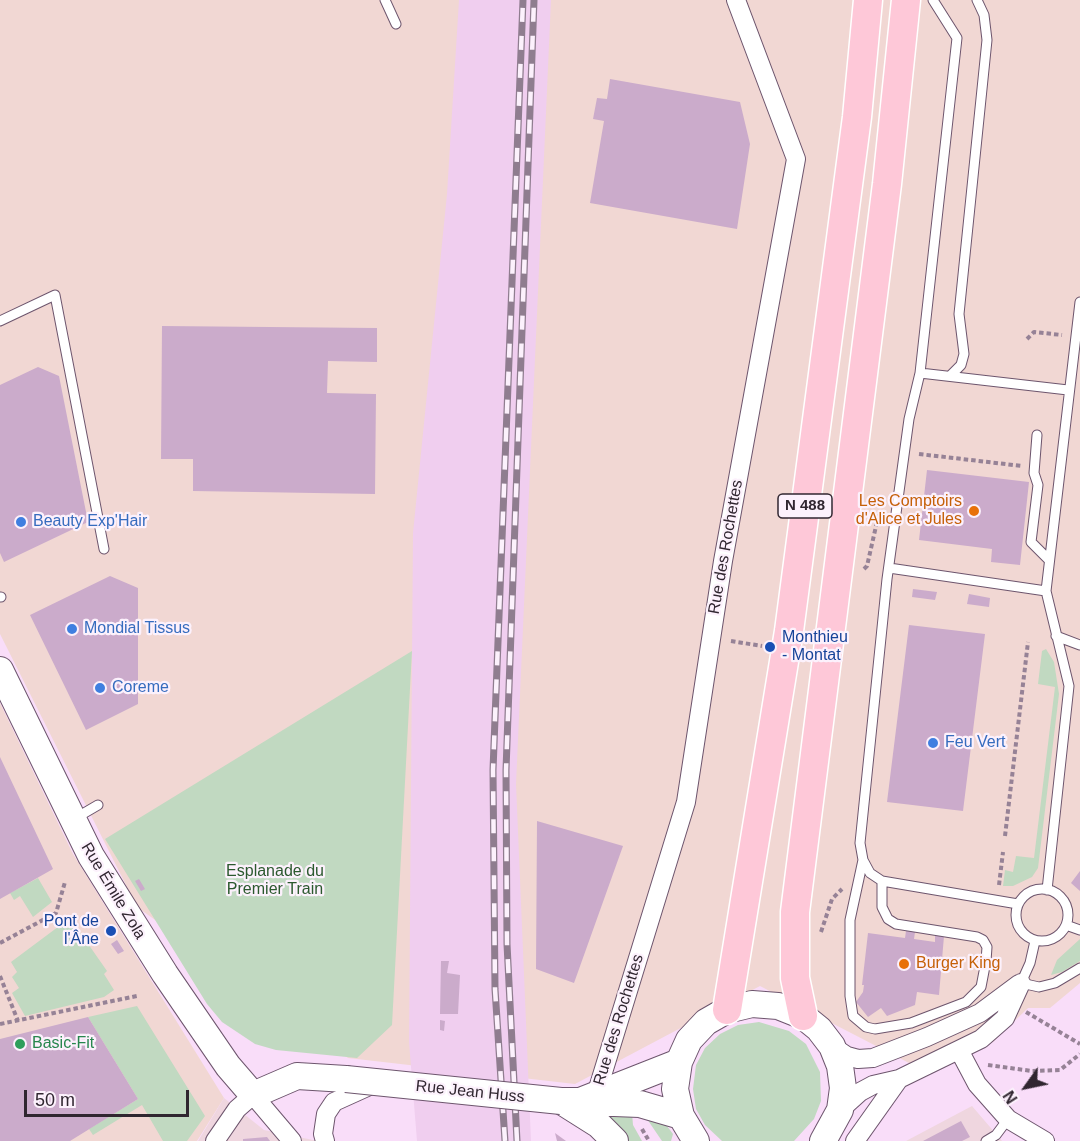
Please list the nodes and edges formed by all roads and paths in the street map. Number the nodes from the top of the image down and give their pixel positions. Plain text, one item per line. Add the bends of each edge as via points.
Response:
1 (385, 0) edge
2 (736, 0) edge
3 (868, 0) edge
4 (906, 0) edge
5 (933, 0) edge
6 (977, 0) edge
7 (396, 24) dead end
8 (1080, 302) edge
9 (0, 321) edge
10 (1075, 336) junction
11 (1027, 339) dead end
12 (920, 373) junction
13 (951, 375) junction
14 (1068, 390) junction
15 (1037, 435) dead end
16 (904, 452) junction
17 (1025, 466) dead end
18 (881, 503) dead end
19 (104, 549) dead end
20 (1049, 560) junction
21 (889, 568) junction
22 (857, 569) dead end
23 (1046, 591) junction
24 (1056, 636) junction
25 (1028, 642) dead end
26 (746, 643) dead end
27 (1080, 645) edge
28 (766, 646) dead end
29 (0, 669) edge
30 (98, 805) dead end
31 (72, 820) junction
32 (1005, 836) dead end
33 (1003, 852) dead end
34 (863, 860) junction
35 (857, 880) junction
36 (882, 881) junction
37 (65, 882) dead end
38 (999, 885) dead end
39 (1047, 890) junction
40 (1018, 904) junction
41 (1066, 925) junction
42 (1080, 930) edge
43 (813, 938) dead end
44 (1035, 941) junction
45 (0, 943) edge
46 (1080, 968) edge
47 (0, 976) edge
48 (1021, 983) junction
49 (136, 996) dead end
50 (727, 1010) junction
51 (1023, 1011) dead end
52 (803, 1016) junction
53 (18, 1021) junction
54 (0, 1024) edge
55 (1080, 1044) edge
56 (832, 1046) junction
57 (959, 1050) junction
58 (1080, 1054) edge
59 (679, 1062) junction
60 (984, 1066) dead end
61 (899, 1079) junction
62 (344, 1088) junction
63 (253, 1095) junction
64 (596, 1095) junction
65 (561, 1101) junction
66 (840, 1110) junction
67 (1008, 1119) junction
68 (688, 1133) edge
69 (215, 1141) edge
70 (292, 1141) edge
71 (325, 1141) edge
72 (615, 1141) edge
73 (823, 1141) edge
74 (855, 1141) edge
75 (986, 1141) edge
76 (1045, 1141) edge

1 - 7 lane
2 - 64 street, Rue des Rochettes via 796,159 723,561 686,802
3 - 50 main road, N 488 via 857,117 789,631
4 - 52 main road, N 488 via 884,208 796,902 795,978
5 - 12 lane via 957,38
6 - 13 lane via 984,15 987,40 959,314 964,354 961,365
8 - 10 lane
9 - 19 lane via 55,295
10 - 11 path via 1034,332
10 - 14 lane
12 - 13 lane
12 - 16 lane
13 - 14 lane
14 - 20 lane
15 - 20 lane via 1034,474 1038,485 1031,542
16 - 17 path
16 - 21 lane
18 - 22 path via 867,566
20 - 23 lane
21 - 23 lane
21 - 34 lane via 862,826
23 - 24 lane
24 - 27 lane
24 - 39 lane via 1069,686
25 - 32 path
26 - 28 path
29 - 31 main road, Rue Émile Zola
30 - 31 lane
31 - 63 main road, Rue Émile Zola via 171,983 228,1066
33 - 38 path
34 - 35 lane
34 - 36 lane via 870,873
35 - 36 lane via 848,952 851,1009 858,1022 875,1029 910,1023 966,1002 981,987 987,947 978,937 896,924 888,919 882,906
35 - 43 path via 832,898 824,926
36 - 40 lane
37 - 45 path via 56,913
39 - 40 lane via 1030,892
39 - 41 lane via 1056,893 1066,906
40 - 44 lane via 1016,923 1020,931
41 - 42 lane
41 - 44 lane via 1051,940
44 - 48 lane
46 - 48 lane via 1055,983 1039,987
47 - 53 path
48 - 56 street via 980,1012 873,1058 847,1056
48 - 57 street via 1005,1018 981,1039
49 - 53 path
50 - 52 main road via 752,1004 778,1006
50 - 59 main road via 706,1022 690,1040
51 - 55 path
52 - 56 main road
53 - 54 path
56 - 66 main road via 843,1088
57 - 61 street
57 - 67 street via 977,1084
58 - 60 path via 1060,1070
59 - 64 main road
59 - 68 main road via 675,1089
61 - 66 street via 873,1085
61 - 74 street
62 - 63 main road, Rue Jean Huss via 297,1076
62 - 65 main road, Rue Jean Huss, bridge via 378,1082
62 - 71 street via 326,1114
63 - 69 street via 237,1109
63 - 70 street
64 - 65 main road via 580,1101
65 - 68 main road via 640,1104
65 - 72 main road via 599,1125
66 - 73 main road
67 - 75 lane via 996,1136
67 - 76 street

